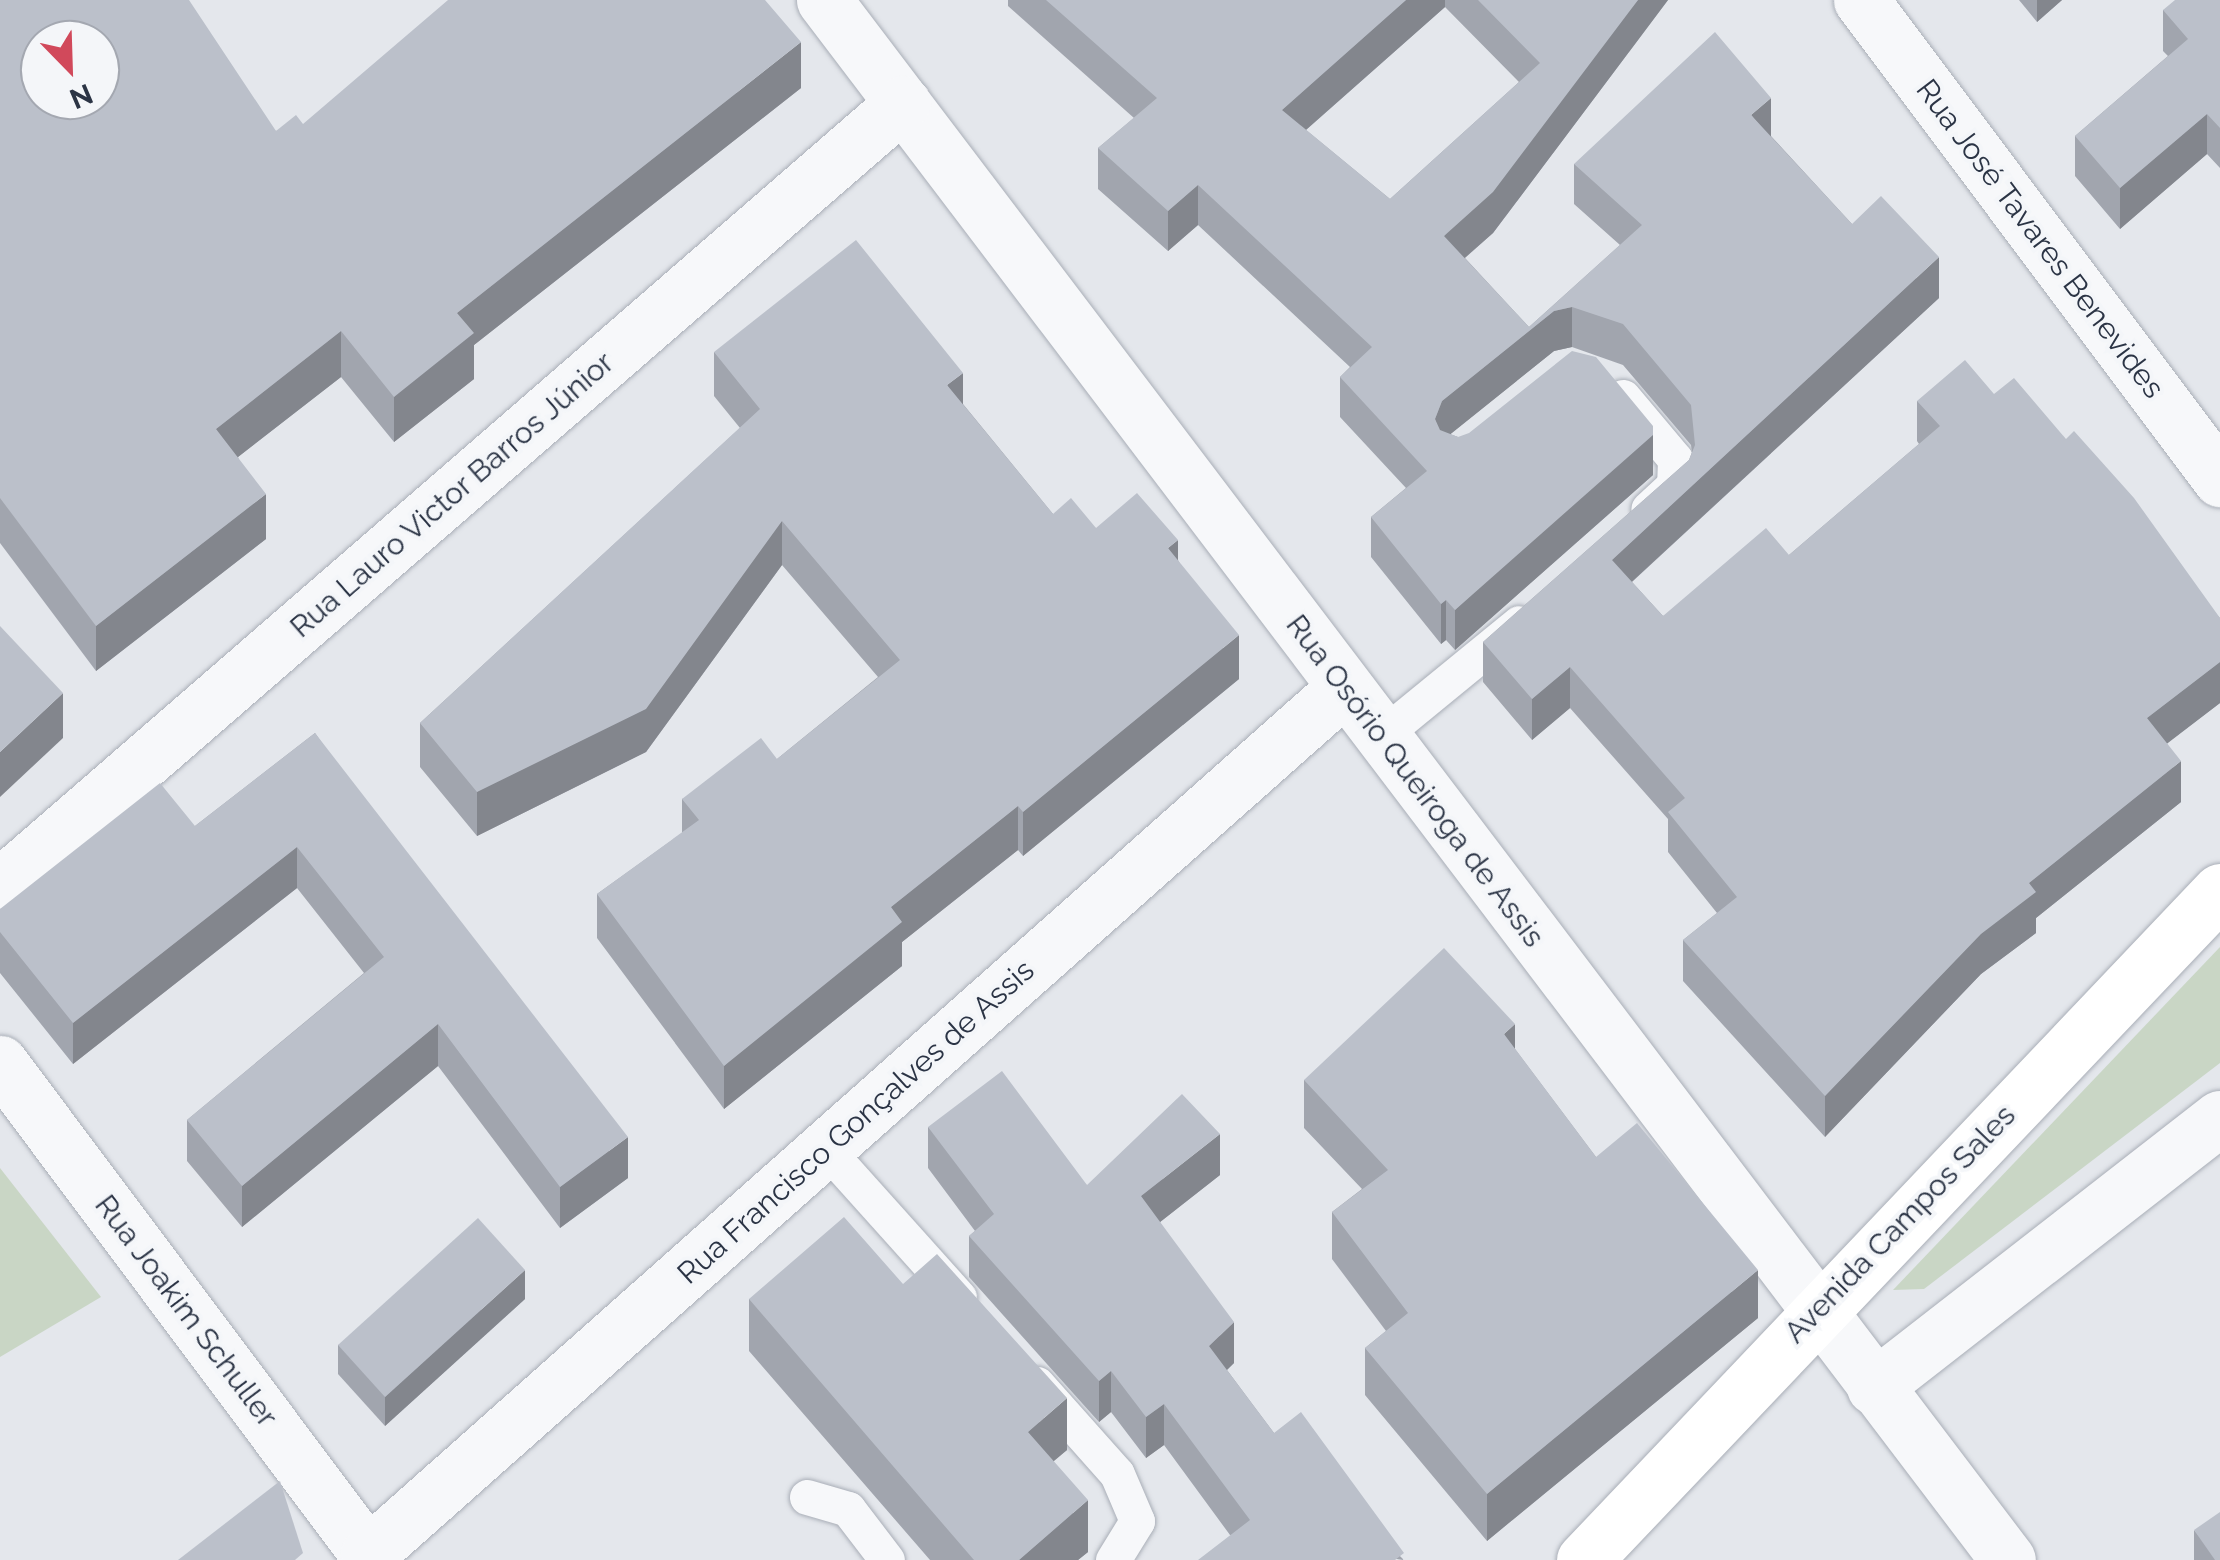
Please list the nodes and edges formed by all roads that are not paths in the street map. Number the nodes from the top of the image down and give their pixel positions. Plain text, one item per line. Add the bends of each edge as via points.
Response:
1 (824, 0) edge
2 (1861, 0) edge
3 (903, 103) junction
4 (1594, 375) edge
5 (2220, 478) edge
6 (1616, 537) edge
7 (1543, 601) edge
8 (1344, 689) junction
9 (1381, 736) junction
10 (0, 886) edge
11 (2220, 891) edge
12 (0, 1063) edge
13 (2220, 1118) edge
14 (826, 1148) junction
15 (1818, 1309) junction
16 (984, 1326) edge
17 (1011, 1356) edge
18 (1874, 1387) junction
19 (807, 1497) dead end
20 (367, 1558) edge
21 (886, 1560) edge
22 (1113, 1560) edge
23 (1584, 1560) edge
24 (2008, 1560) edge

1 - 3 street, Rua Osório Queiroga de Assis
2 - 5 street, Rua José Tavares Benevides
3 - 8 street, Rua Osório Queiroga de Assis
3 - 10 street, Rua Lauro Victor Barros Júnior
4 - 6 lane via 1608,378 1675,459 1674,485
7 - 9 lane
8 - 9 street, Rua Osório Queiroga de Assis
8 - 14 street, Rua Francisco Gonçalves de Assis
9 - 15 street, Rua Osório Queiroga de Assis
11 - 15 street, Avenida Campos Sales
12 - 20 street, Rua Joakim Schuller
13 - 18 street
14 - 16 lane
14 - 20 street, Rua Francisco Gonçalves de Assis
15 - 18 street, Rua Osório Queiroga de Assis
15 - 23 street, Avenida Campos Sales
17 - 22 lane via 1117,1474 1137,1521
18 - 24 street, Rua Osório Queiroga de Assis
19 - 21 lane via 848,1509

